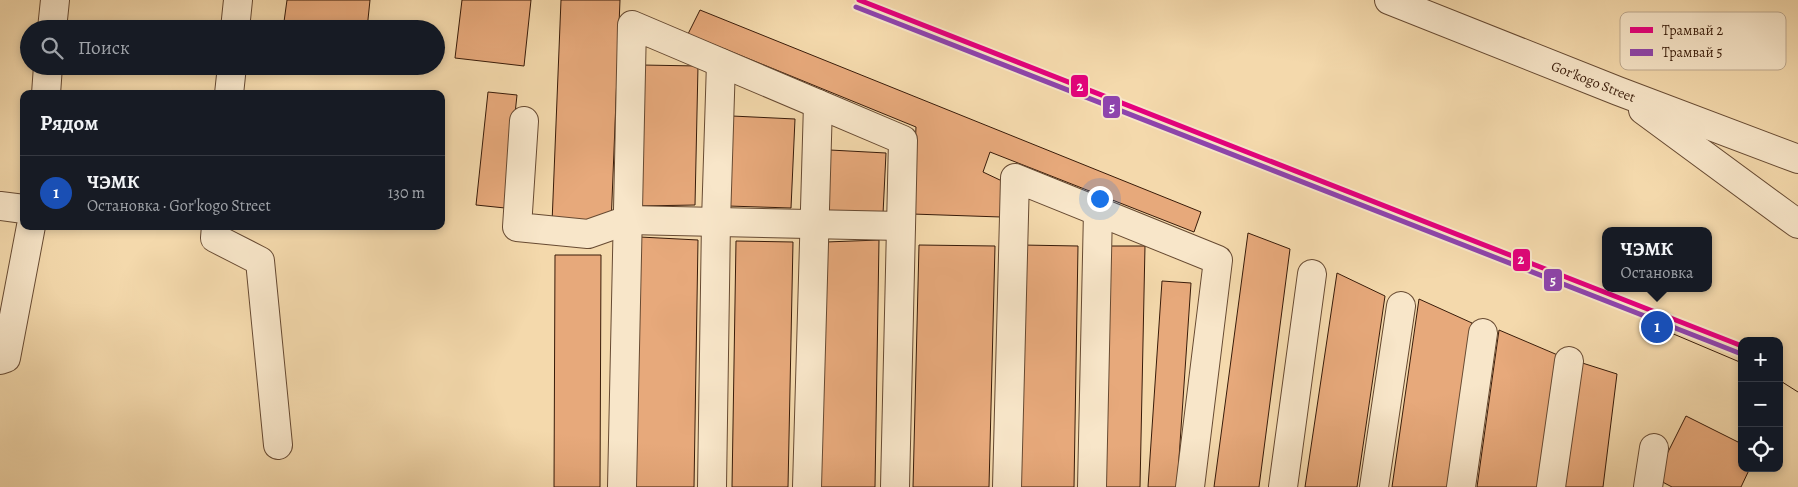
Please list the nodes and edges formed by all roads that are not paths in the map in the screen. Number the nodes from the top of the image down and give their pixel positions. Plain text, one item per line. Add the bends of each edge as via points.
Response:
1 (55, 0) edge
2 (238, 0) edge
3 (1389, 0) edge
4 (1428, 8) edge
5 (53, 20) edge
6 (236, 20) edge
7 (721, 63) junction
8 (47, 75) edge
9 (231, 75) edge
10 (46, 90) edge
11 (229, 90) edge
12 (1618, 91) junction
13 (818, 104) junction
14 (524, 121) dead end
15 (1798, 159) edge
16 (0, 206) edge
17 (20, 208) edge
18 (1098, 211) junction
19 (628, 220) junction
20 (716, 221) junction
21 (814, 223) junction
22 (1798, 224) edge
23 (901, 226) junction
24 (30, 230) edge
25 (216, 230) edge
26 (1312, 274) dead end
27 (1401, 306) dead end
28 (1483, 333) dead end
29 (0, 360) edge
30 (1569, 361) dead end
31 (278, 445) dead end
32 (1654, 448) dead end
33 (622, 487) edge
34 (712, 487) edge
35 (807, 487) edge
36 (895, 487) edge
37 (1007, 487) edge
38 (1092, 487) edge
39 (1190, 487) edge
40 (1283, 487) edge
41 (1374, 487) edge
42 (1461, 487) edge
43 (1551, 487) edge
44 (1648, 487) edge

1 - 5 street
2 - 6 street
3 - 4 street, Gor'kogo Street
4 - 12 street, Gor'kogo Street
7 - 13 street
7 - 19 street via 632,25
7 - 20 street
8 - 10 street
9 - 11 street
12 - 15 street, Gor'kogo Street
12 - 22 street
13 - 21 street
13 - 23 street via 903,140
14 - 19 street via 517,227 588,234
16 - 17 street
18 - 37 street via 1015,178
18 - 38 street
18 - 39 street via 1218,260
19 - 20 street
19 - 33 street
20 - 21 street
20 - 34 street
21 - 23 street
21 - 35 street
23 - 36 street
24 - 29 street via 6,358
25 - 31 street via 215,238 260,261
26 - 40 street
27 - 41 street
28 - 42 street
30 - 43 street
32 - 44 street

